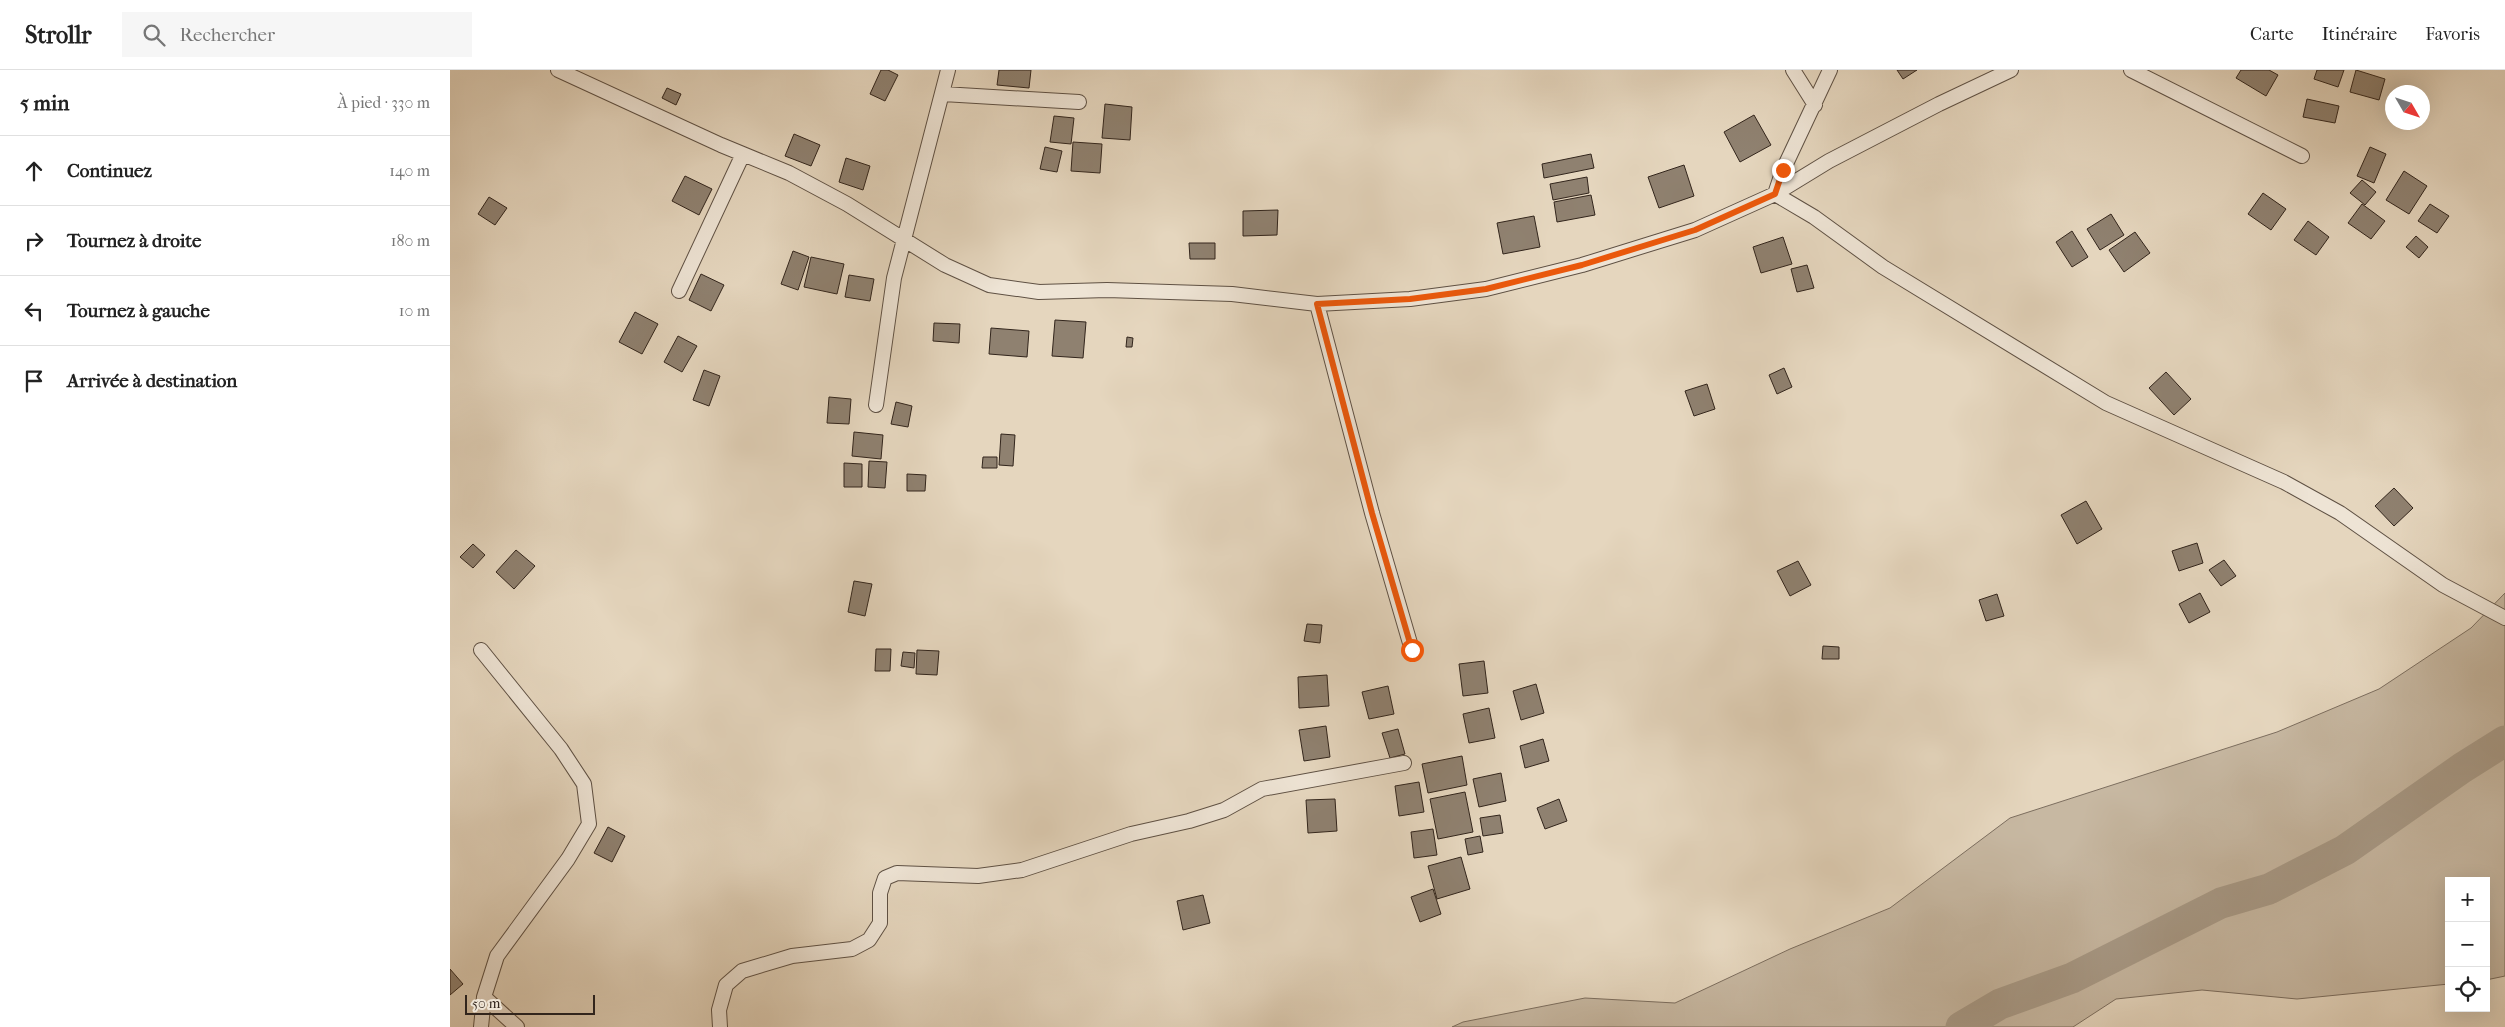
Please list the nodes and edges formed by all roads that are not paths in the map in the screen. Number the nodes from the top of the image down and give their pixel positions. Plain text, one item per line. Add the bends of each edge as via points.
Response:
1 (558, 70) edge
2 (948, 70) edge
3 (1793, 70) edge
4 (1830, 70) edge
5 (2011, 70) edge
6 (2131, 70) edge
7 (942, 94) junction
8 (1079, 102) dead end
9 (1815, 104) junction
10 (743, 154) junction
11 (2302, 156) dead end
12 (1775, 194) junction
13 (904, 239) junction
14 (678, 291) dead end
15 (1317, 304) junction
16 (876, 405) dead end
17 (2505, 618) edge
18 (481, 650) dead end
19 (1412, 650) dead end
20 (1404, 763) dead end
21 (484, 997) junction
22 (481, 1027) edge
23 (517, 1027) edge
24 (720, 1027) edge

1 - 10 street
2 - 7 street
3 - 9 street
4 - 9 street
5 - 12 street via 1829,161
6 - 11 street
7 - 8 street
7 - 13 street
9 - 12 street
10 - 13 street via 789,173
10 - 14 street
12 - 15 street via 1695,230 1582,265 1486,289 1410,299
12 - 17 street via 1814,217 1883,267 2106,403 2284,482 2340,513 2443,585
13 - 15 street via 945,265 989,285 1039,292 1107,290 1232,294
13 - 16 street via 894,278
15 - 19 street
18 - 21 street via 561,749 584,784 589,824 568,859 497,956
20 - 24 street via 1262,789 1224,810 1189,822 1131,834 1022,870 978,876 897,873 885,878 880,894 880,923 869,940 852,949 792,956 742,971 726,985 719,1010
21 - 22 street
21 - 23 street

